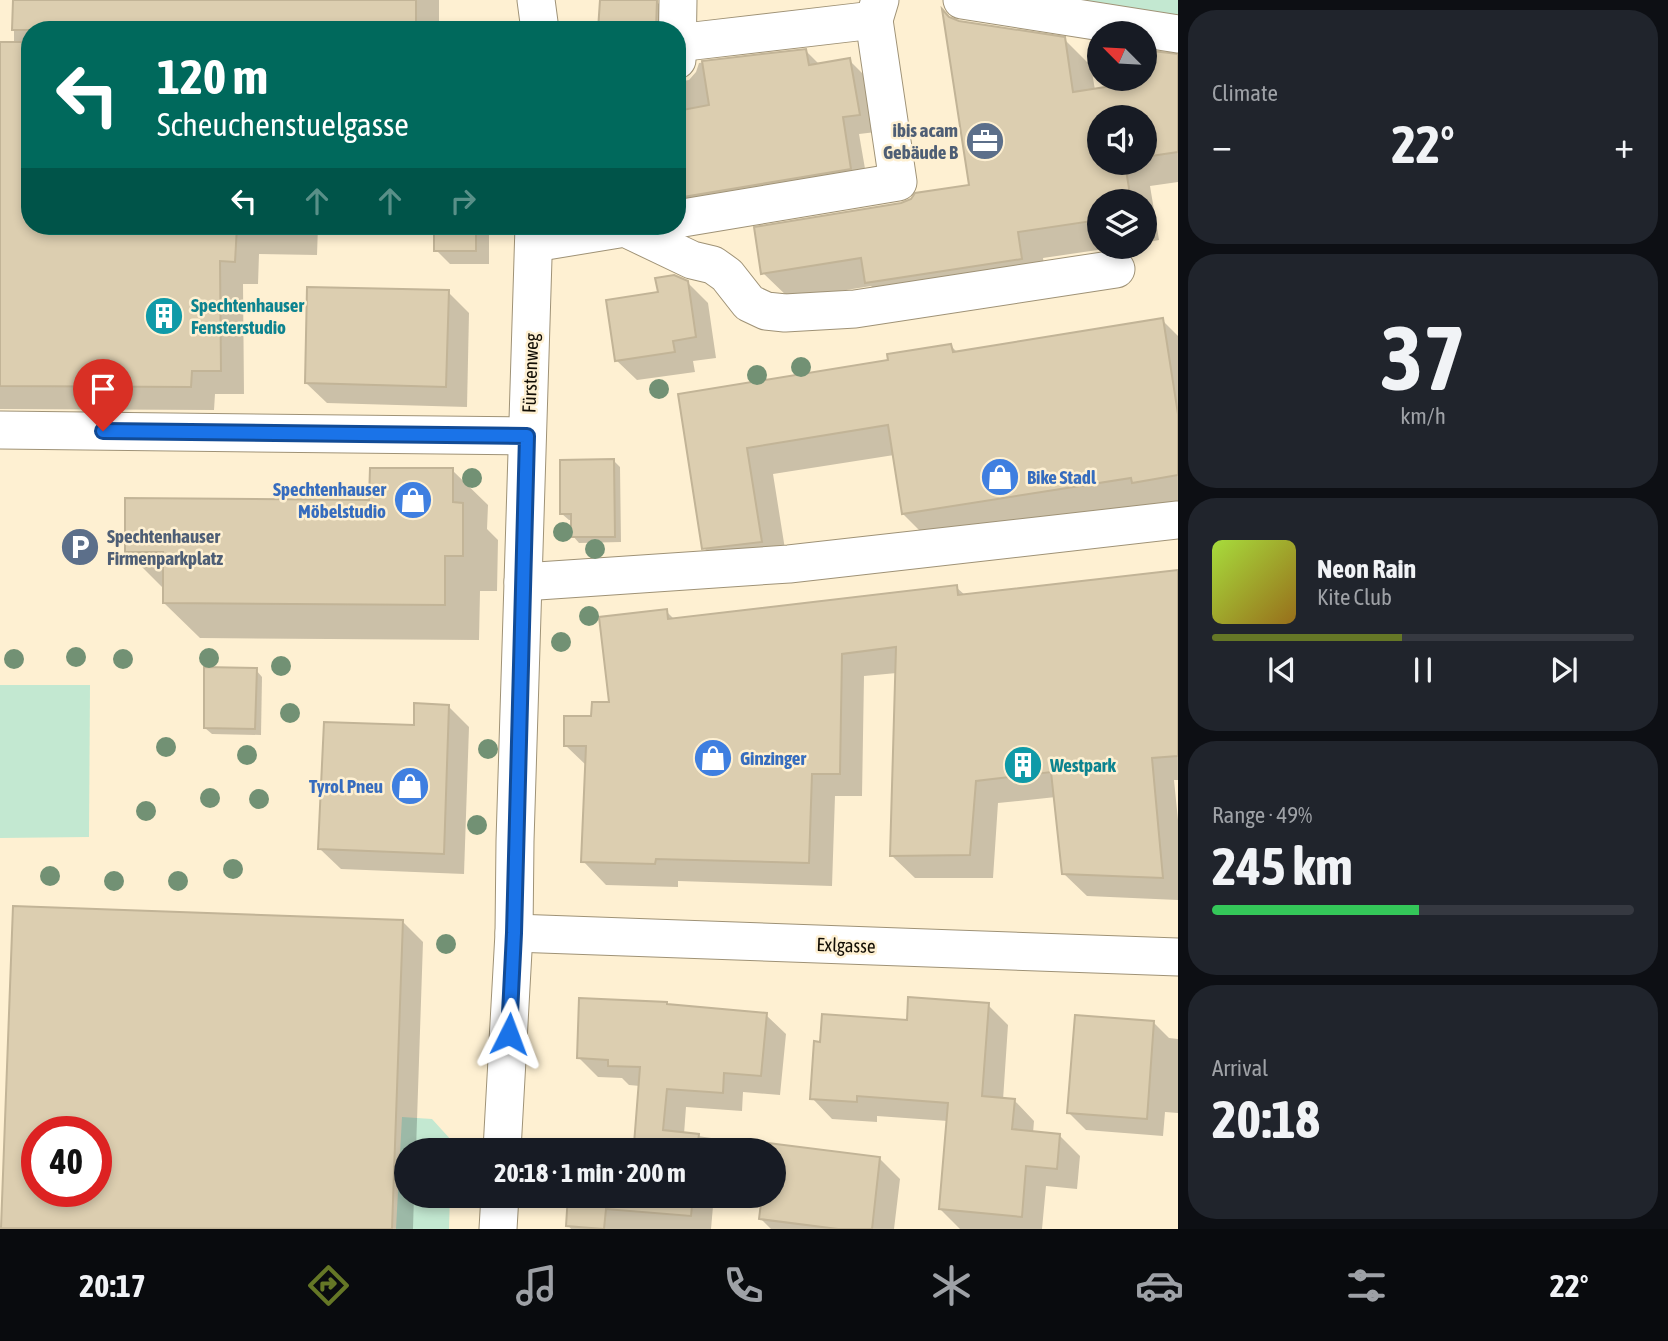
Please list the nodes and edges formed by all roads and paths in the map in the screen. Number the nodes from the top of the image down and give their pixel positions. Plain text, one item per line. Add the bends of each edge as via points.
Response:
1 (678, 0) edge
2 (962, 0) edge
3 (877, 10) edge
4 (678, 21) edge
5 (1178, 34) edge
6 (686, 42) edge
7 (686, 217) edge
8 (534, 235) edge
9 (646, 235) edge
10 (1116, 269) dead end
11 (0, 430) edge
12 (527, 436) junction
13 (1178, 520) edge
14 (523, 582) junction
15 (514, 933) junction
16 (1178, 957) edge
17 (503, 1138) edge
18 (499, 1208) edge
19 (498, 1229) edge

1 - 4 street
2 - 5 street
3 - 6 street
3 - 7 street via 898,182
8 - 12 street, Fürstenweg
9 - 10 street via 692,260 713,265 749,303 785,313 855,309
11 - 12 street
12 - 14 street, Fürstenweg
13 - 14 street via 789,564
14 - 15 street, Fürstenweg
15 - 16 street, Exlgasse
15 - 17 street, Fürstenweg
18 - 19 street

